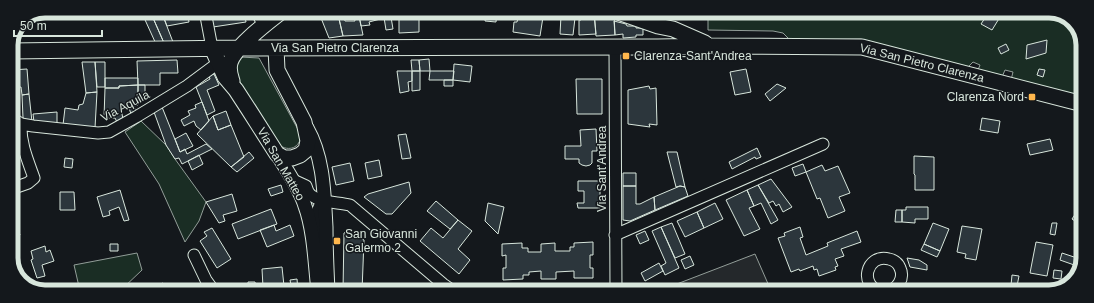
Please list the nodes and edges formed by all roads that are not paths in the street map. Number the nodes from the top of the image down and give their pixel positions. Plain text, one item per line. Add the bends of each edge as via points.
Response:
1 (206, 18) edge
2 (260, 18) edge
3 (273, 18) edge
4 (635, 18) edge
5 (264, 25) junction
6 (658, 26) junction
7 (711, 46) junction
8 (615, 47) junction
9 (658, 47) junction
10 (212, 48) junction
11 (239, 48) junction
12 (276, 48) junction
13 (18, 51) edge
14 (218, 63) junction
15 (236, 90) junction
16 (1076, 102) edge
17 (18, 122) edge
18 (304, 122) junction
19 (21, 124) junction
20 (822, 144) dead end
21 (277, 154) junction
22 (293, 180) junction
23 (18, 187) edge
24 (325, 201) junction
25 (616, 234) junction
26 (314, 251) junction
27 (194, 254) dead end
28 (210, 285) edge
29 (317, 285) edge
30 (328, 285) edge
31 (445, 285) edge
32 (616, 285) edge
33 (870, 285) edge
34 (898, 285) edge

1 - 10 street
2 - 5 street
3 - 5 main road
4 - 6 main road
5 - 11 main road
6 - 7 main road via 673,29
6 - 9 main road via 663,37
7 - 9 main road, Via San Pietro Clarenza
7 - 16 main road, Via San Pietro Clarenza via 862,47
8 - 9 main road, Via San Pietro Clarenza
8 - 12 main road, Via San Pietro Clarenza
8 - 25 street, Via Sant'Andrea
10 - 11 main road, Via San Pietro Clarenza
10 - 13 main road, Via San Pietro Clarenza
10 - 14 main road, Via San Matteo
11 - 12 main road, Via San Pietro Clarenza
11 - 15 main road via 230,62 229,70
12 - 18 main road, Via San Matteo via 277,70
14 - 15 main road, Via San Matteo
14 - 19 street, Via Aquila via 187,86 109,132 98,134
15 - 21 main road, Via San Matteo
17 - 19 street, Via Aquila
18 - 21 main road via 308,142 306,150 292,158 284,158
18 - 24 street, Via San Matteo via 318,153
19 - 23 street via 22,144 34,178
20 - 25 street
21 - 22 street, Via San Matteo
22 - 24 street via 306,186 309,194
22 - 26 street, Via San Matteo via 305,206
24 - 26 street via 317,212 319,245
24 - 30 street, Via San Matteo
24 - 31 street via 350,205
25 - 32 street, Via Sant'Andrea
26 - 29 street, Via San Matteo
27 - 28 street
33 - 34 street via 867,275 871,264 875,260 887,258 900,267 902,278

